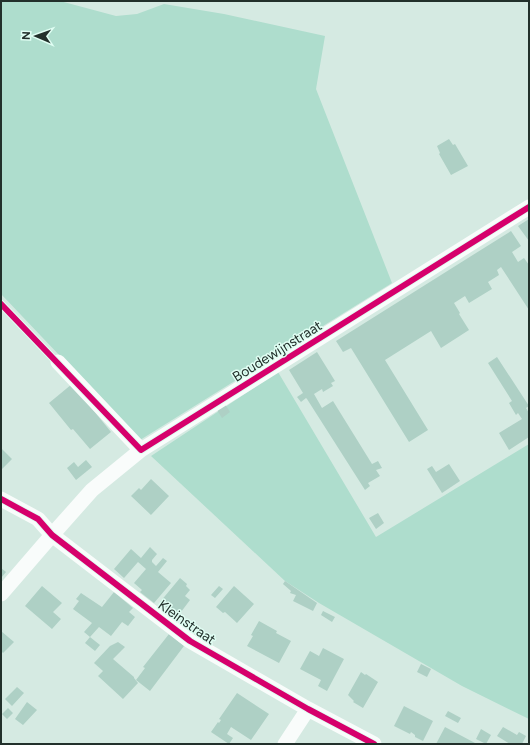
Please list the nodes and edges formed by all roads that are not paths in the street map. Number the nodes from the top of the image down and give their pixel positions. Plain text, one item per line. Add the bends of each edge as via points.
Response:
1 (529, 207) edge
2 (58, 362) dead end
3 (141, 450) junction
4 (1, 499) edge
5 (52, 534) junction
6 (1, 594) edge
7 (308, 709) junction
8 (284, 744) edge
9 (374, 744) edge

1 - 3 street, Boudewijnstraat
2 - 3 street
3 - 5 street, Boudewijnstraat via 92,490
4 - 5 street, Kleinstraat via 38,519
5 - 6 street, Boudewijnstraat
5 - 7 street, Kleinstraat via 190,641
7 - 8 street
7 - 9 street, Kleinstraat

